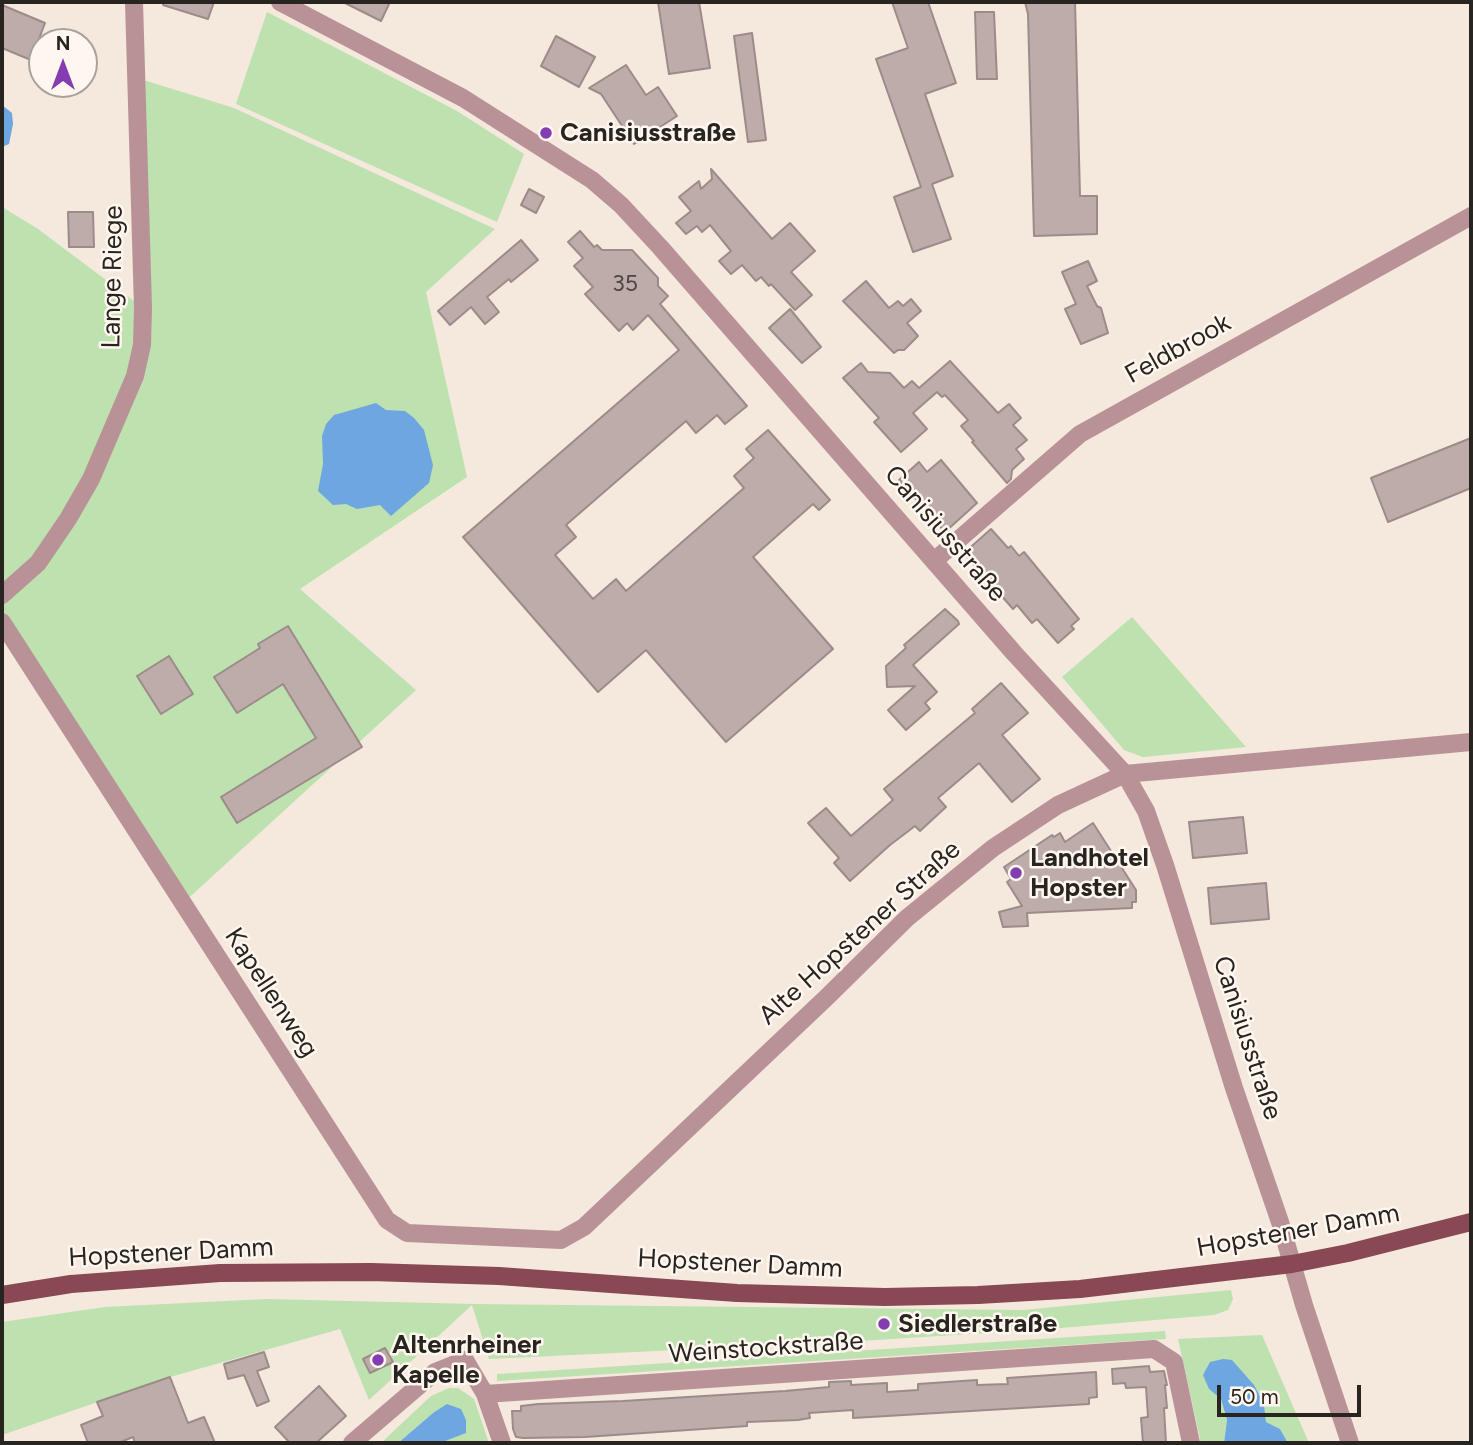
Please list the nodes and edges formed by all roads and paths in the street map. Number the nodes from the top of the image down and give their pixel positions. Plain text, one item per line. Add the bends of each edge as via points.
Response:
1 (134, 2) edge
2 (279, 2) edge
3 (1471, 216) edge
4 (934, 561) junction
5 (2, 595) edge
6 (2, 622) edge
7 (1471, 742) edge
8 (1125, 774) junction
9 (1471, 1222) edge
10 (583, 1227) joint
11 (1292, 1264) junction
12 (2, 1295) edge
13 (485, 1394) junction
14 (352, 1443) edge
15 (502, 1443) edge
16 (1191, 1443) edge
17 (1350, 1443) edge

1 - 5 street, Lange Riege via 142,345 135,376 91,479 38,563
2 - 4 street, Canisiusstraße via 463,98 592,180 660,247
3 - 4 street, Feldbrook via 1080,434
4 - 8 street, Canisiusstraße
6 - 10 street, Kapellenweg via 387,1220 407,1233 535,1240 561,1240
7 - 8 street, Alte Hopstener Straße
8 - 10 street, Alte Hopstener Straße via 1058,806 993,848 907,918
8 - 11 street, Canisiusstraße via 1146,811 1165,864
9 - 11 main road, Hopstener Damm
11 - 12 main road, Hopstener Damm via 1080,1290 938,1296 737,1293 371,1272 220,1273 71,1284
11 - 17 street
13 - 14 street via 464,1360 435,1372
13 - 15 street
13 - 16 street, Weinstockstraße via 1154,1349 1174,1362

